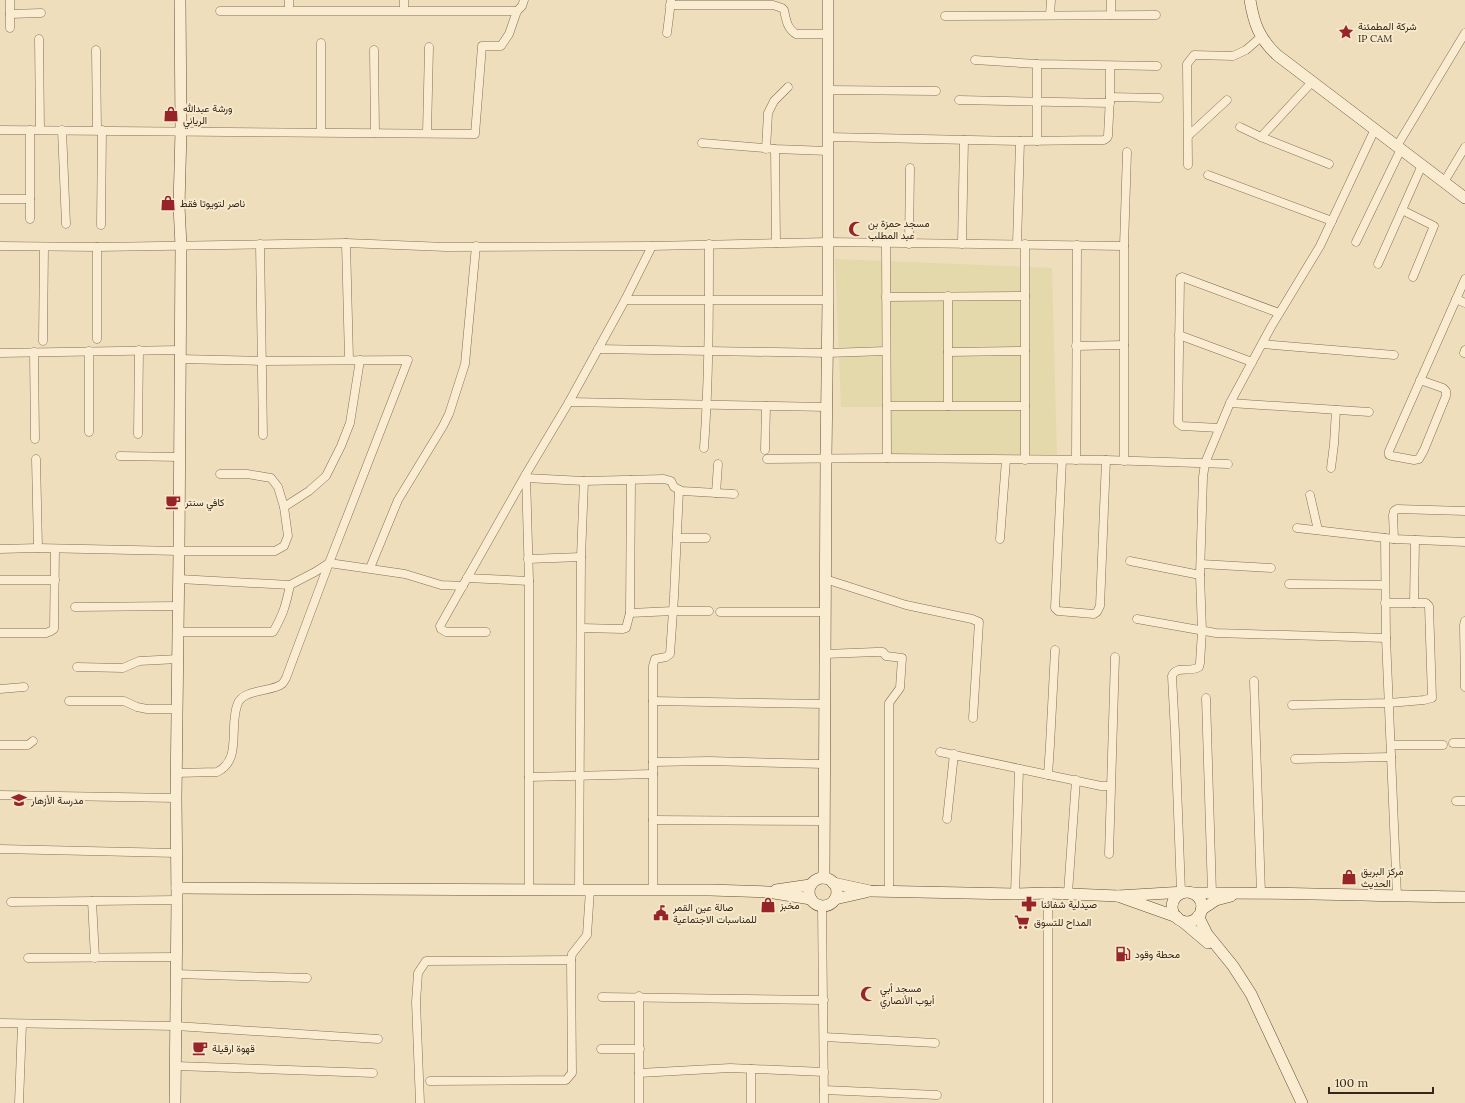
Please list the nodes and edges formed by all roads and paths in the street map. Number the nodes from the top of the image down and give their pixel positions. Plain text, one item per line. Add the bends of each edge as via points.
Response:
1 (10, 0) edge
2 (180, 0) edge
3 (289, 0) edge
4 (404, 0) edge
5 (524, 0) edge
6 (828, 0) edge
7 (1051, 0) edge
8 (1111, 0) edge
9 (1250, 0) edge
10 (671, 2) edge
11 (289, 10) junction
12 (404, 10) junction
13 (220, 11) dead end
14 (517, 11) junction
15 (10, 14) junction
16 (41, 14) dead end
17 (1050, 15) junction
18 (1111, 15) junction
19 (1156, 15) dead end
20 (945, 16) dead end
21 (10, 28) dead end
22 (667, 33) dead end
23 (1465, 33) edge
24 (828, 34) junction
25 (1262, 37) junction
26 (39, 39) dead end
27 (321, 43) dead end
28 (429, 47) dead end
29 (96, 50) dead end
30 (374, 50) dead end
31 (975, 60) dead end
32 (1037, 64) junction
33 (1110, 66) junction
34 (1157, 66) dead end
35 (1312, 82) junction
36 (788, 87) dead end
37 (828, 90) junction
38 (936, 91) dead end
39 (1159, 98) dead end
40 (959, 100) dead end
41 (1110, 100) junction
42 (1227, 100) dead end
43 (1037, 102) junction
44 (1240, 127) dead end
45 (1375, 129) junction
46 (0, 130) edge
47 (30, 130) junction
48 (40, 130) junction
49 (62, 130) junction
50 (99, 130) junction
51 (181, 131) junction
52 (321, 132) junction
53 (375, 133) junction
54 (427, 133) junction
55 (1188, 136) junction
56 (1261, 137) junction
57 (828, 138) junction
58 (964, 140) junction
59 (1020, 141) junction
60 (1037, 141) junction
61 (702, 143) dead end
62 (1465, 146) edge
63 (1399, 147) junction
64 (766, 148) junction
65 (775, 149) junction
66 (828, 151) junction
67 (1127, 152) dead end
68 (1329, 164) dead end
69 (1188, 165) dead end
70 (1422, 165) junction
71 (910, 168) dead end
72 (1208, 175) dead end
73 (1444, 182) junction
74 (1465, 198) edge
75 (0, 199) edge
76 (30, 200) junction
77 (1402, 210) junction
78 (30, 219) dead end
79 (1332, 221) junction
80 (66, 224) dead end
81 (101, 225) dead end
82 (828, 242) junction
83 (1356, 242) dead end
84 (346, 243) junction
85 (776, 243) junction
86 (260, 244) junction
87 (709, 244) junction
88 (886, 244) junction
89 (909, 244) junction
90 (962, 244) junction
91 (1021, 244) junction
92 (1077, 245) junction
93 (0, 246) edge
94 (44, 246) junction
95 (180, 246) junction
96 (476, 246) junction
97 (652, 246) junction
98 (1124, 246) junction
99 (97, 247) junction
100 (1378, 264) dead end
101 (1413, 277) dead end
102 (1465, 278) edge
103 (948, 296) junction
104 (1025, 296) junction
105 (886, 297) junction
106 (709, 299) junction
107 (1456, 299) junction
108 (625, 300) junction
109 (828, 300) junction
110 (1465, 303) edge
111 (1279, 313) junction
112 (1179, 335) junction
113 (96, 339) dead end
114 (43, 341) dead end
115 (1262, 344) junction
116 (1124, 345) junction
117 (1076, 346) junction
118 (598, 349) junction
119 (139, 350) junction
120 (89, 351) junction
121 (886, 351) junction
122 (1025, 351) junction
123 (34, 352) junction
124 (709, 352) junction
125 (948, 352) junction
126 (0, 353) edge
127 (828, 353) junction
128 (180, 354) junction
129 (1394, 355) dead end
130 (349, 359) junction
131 (360, 360) junction
132 (263, 362) junction
133 (1252, 362) junction
134 (1420, 380) junction
135 (569, 402) junction
136 (1230, 403) junction
137 (708, 404) junction
138 (766, 406) junction
139 (887, 406) junction
140 (948, 406) junction
141 (1025, 406) junction
142 (827, 407) junction
143 (1336, 410) junction
144 (1369, 412) dead end
145 (1219, 428) junction
146 (89, 432) dead end
147 (138, 434) dead end
148 (263, 436) dead end
149 (36, 439) dead end
150 (704, 448) dead end
151 (765, 450) dead end
152 (120, 456) dead end
153 (179, 457) junction
154 (826, 458) junction
155 (887, 458) junction
156 (36, 459) dead end
157 (767, 459) dead end
158 (1006, 460) junction
159 (1025, 460) junction
160 (1062, 460) junction
161 (1076, 460) junction
162 (1106, 460) junction
163 (1124, 461) junction
164 (1205, 463) junction
165 (718, 464) dead end
166 (1228, 464) dead end
167 (1331, 468) dead end
168 (220, 474) dead end
169 (526, 476) junction
170 (630, 480) junction
171 (584, 481) junction
172 (679, 490) junction
173 (716, 493) junction
174 (734, 494) dead end
175 (1310, 495) dead end
176 (284, 507) junction
177 (1465, 511) edge
178 (1297, 528) dead end
179 (1318, 530) junction
180 (677, 538) junction
181 (706, 538) dead end
182 (1389, 538) junction
183 (1000, 539) dead end
184 (1415, 540) junction
185 (1465, 542) edge
186 (38, 548) junction
187 (0, 549) edge
188 (55, 549) junction
189 (179, 551) junction
190 (581, 557) junction
191 (528, 559) junction
192 (1130, 561) dead end
193 (329, 562) junction
194 (1201, 564) junction
195 (370, 568) junction
196 (1271, 568) dead end
197 (1200, 575) junction
198 (179, 579) junction
199 (825, 579) junction
200 (0, 580) edge
201 (55, 580) junction
202 (528, 581) junction
203 (465, 582) junction
204 (1289, 584) dead end
205 (290, 585) junction
206 (1385, 585) junction
207 (1385, 603) junction
208 (1414, 603) junction
209 (178, 606) junction
210 (75, 607) dead end
211 (673, 611) junction
212 (709, 611) dead end
213 (720, 612) dead end
214 (825, 612) junction
215 (630, 613) junction
216 (1137, 619) dead end
217 (1465, 621) edge
218 (581, 628) junction
219 (1202, 631) junction
220 (178, 632) junction
221 (486, 632) dead end
222 (0, 633) edge
223 (1386, 638) junction
224 (1054, 650) dead end
225 (825, 654) junction
226 (1115, 657) dead end
227 (178, 659) junction
228 (77, 667) dead end
229 (1254, 681) dead end
230 (24, 687) dead end
231 (1465, 687) edge
232 (0, 689) edge
233 (1206, 698) dead end
234 (69, 701) dead end
235 (653, 702) junction
236 (1389, 703) junction
237 (825, 704) junction
238 (1292, 705) dead end
239 (177, 709) junction
240 (973, 718) dead end
241 (33, 741) dead end
242 (1453, 743) dead end
243 (1465, 743) edge
244 (0, 745) edge
245 (1443, 745) dead end
246 (1391, 746) junction
247 (940, 752) dead end
248 (954, 754) junction
249 (1391, 757) junction
250 (1295, 759) dead end
251 (653, 762) junction
252 (824, 764) junction
253 (1019, 769) junction
254 (176, 774) junction
255 (653, 774) junction
256 (1048, 775) junction
257 (580, 776) junction
258 (529, 777) junction
259 (1076, 780) junction
260 (1110, 786) junction
261 (0, 795) edge
262 (176, 798) junction
263 (1456, 801) dead end
264 (1465, 801) edge
265 (947, 819) dead end
266 (653, 820) junction
267 (824, 821) junction
268 (0, 849) edge
269 (176, 853) junction
270 (1109, 854) dead end
271 (828, 880) junction
272 (810, 885) junction
273 (177, 888) junction
274 (529, 890) junction
275 (584, 890) junction
276 (653, 890) junction
277 (870, 891) junction
278 (888, 891) junction
279 (768, 892) junction
280 (1048, 893) junction
281 (1068, 893) junction
282 (1186, 893) junction
283 (1212, 893) junction
284 (1015, 894) junction
285 (1244, 894) junction
286 (1261, 894) junction
287 (1118, 896) junction
288 (1397, 896) junction
289 (1465, 896) edge
290 (811, 899) junction
291 (835, 899) junction
292 (177, 900) junction
293 (92, 901) junction
294 (11, 902) dead end
295 (822, 906) junction
296 (1200, 913) junction
297 (1179, 919) junction
298 (1223, 955) junction
299 (177, 957) junction
300 (28, 958) dead end
301 (95, 958) junction
302 (571, 960) junction
303 (176, 974) junction
304 (307, 978) dead end
305 (639, 996) junction
306 (602, 997) dead end
307 (824, 1000) junction
308 (0, 1023) edge
309 (22, 1024) junction
310 (176, 1026) junction
311 (824, 1037) junction
312 (378, 1039) dead end
313 (935, 1043) dead end
314 (601, 1049) dead end
315 (640, 1049) junction
316 (176, 1066) junction
317 (751, 1069) junction
318 (824, 1072) junction
319 (639, 1073) junction
320 (373, 1074) dead end
321 (430, 1081) dead end
322 (824, 1090) junction
323 (937, 1095) dead end
324 (19, 1103) edge
325 (175, 1103) edge
326 (420, 1103) edge
327 (639, 1103) edge
328 (751, 1103) edge
329 (824, 1103) edge
330 (1048, 1103) edge
331 (1302, 1103) edge

1 - 15 street
2 - 51 street
3 - 11 street
4 - 12 street
5 - 14 street
6 - 24 street
7 - 17 street
8 - 18 street
9 - 25 street via 1256,25
10 - 22 street
10 - 24 street via 773,5 784,10 790,30 796,34
11 - 12 street
11 - 13 street
12 - 14 street
14 - 54 street via 509,34 500,46 482,46 475,134
15 - 16 street
15 - 21 street
17 - 18 street
17 - 20 street
18 - 19 street
23 - 63 street
24 - 37 street
25 - 35 street via 1277,55
25 - 55 street via 1246,50 1232,56 1192,56 1187,64
26 - 48 street
27 - 52 street
28 - 54 street
29 - 50 street
30 - 53 street
31 - 32 street
32 - 33 street
32 - 43 street
33 - 34 street
33 - 41 street
35 - 45 street
35 - 56 street
36 - 64 street via 774,101 768,113
37 - 38 street
37 - 57 street
39 - 41 street
40 - 43 street
41 - 43 street
41 - 60 street via 1108,136 1104,140
42 - 55 street
43 - 60 street
44 - 56 street
45 - 63 street
45 - 79 street
46 - 47 street
47 - 48 street
47 - 76 street
48 - 49 street
49 - 50 street
49 - 80 street
50 - 51 street
50 - 81 street
51 - 52 street
51 - 95 street
52 - 53 street
53 - 54 street
55 - 69 street
56 - 68 street
57 - 58 street
57 - 66 street
58 - 59 street
58 - 90 street
59 - 60 street
59 - 91 street
61 - 64 street
62 - 73 street
63 - 70 street
63 - 83 street
64 - 65 street
65 - 66 street
65 - 85 street
66 - 82 street
67 - 98 street
70 - 73 street
70 - 77 street
71 - 89 street
72 - 79 street
73 - 74 street
75 - 76 street
76 - 78 street
77 - 100 street
77 - 101 street via 1434,226
79 - 111 street via 1317,252
82 - 85 street
82 - 88 street
82 - 109 street
84 - 86 street
84 - 96 street
84 - 130 street
85 - 87 street
86 - 95 street
86 - 132 street
87 - 97 street
87 - 106 street
88 - 89 street
88 - 105 street
89 - 90 street
90 - 91 street
91 - 92 street
91 - 104 street
92 - 98 street
92 - 117 street
93 - 94 street
94 - 99 street
94 - 114 street
95 - 99 street
95 - 128 street
96 - 97 street
96 - 195 street via 465,364 449,414 398,500
97 - 108 street
98 - 116 street
99 - 113 street
102 - 107 street
103 - 104 street
103 - 105 street
103 - 125 street
104 - 122 street
105 - 121 street
106 - 108 street
106 - 109 street
106 - 124 street
107 - 110 street
107 - 134 street
108 - 118 street
109 - 127 street
111 - 112 street via 1181,277
111 - 115 street
112 - 133 street
112 - 145 street via 1178,424
115 - 129 street
115 - 133 street
116 - 117 street
116 - 163 street
117 - 161 street
118 - 124 street
118 - 135 street
119 - 120 street
119 - 128 street
119 - 147 street
120 - 123 street
120 - 146 street
121 - 127 street
121 - 139 street
122 - 125 street
122 - 141 street
123 - 126 street
123 - 149 street
124 - 127 street
124 - 137 street
125 - 140 street
127 - 142 street
128 - 132 street
128 - 153 street
130 - 131 street
130 - 132 street
131 - 176 street via 350,423 326,476
131 - 193 street via 408,360
132 - 148 street
133 - 136 street
134 - 134 street via 1389,451 1389,455 1414,460 1419,459 1424,450 1446,391
135 - 137 street
135 - 169 street
136 - 143 street
136 - 145 street
137 - 138 street
137 - 150 street
138 - 142 street
138 - 151 street
139 - 140 street
139 - 155 street
140 - 141 street
141 - 159 street
142 - 154 street
143 - 144 street
143 - 167 street
145 - 164 street
152 - 153 street
153 - 189 street
154 - 155 street
154 - 157 street
154 - 199 street
155 - 158 street
156 - 186 street
158 - 159 street
158 - 183 street
159 - 160 street
160 - 161 street
160 - 162 street via 1054,608 1058,611 1094,614 1100,606
161 - 162 street
162 - 163 street
163 - 164 street
164 - 166 street
164 - 194 street
165 - 173 street
168 - 176 street via 247,474 271,478 278,486
169 - 171 street
169 - 191 street
169 - 203 street
170 - 171 street
170 - 172 street via 668,479
170 - 215 street
171 - 190 street
172 - 173 street
172 - 180 street
173 - 174 street
175 - 179 street
176 - 189 street via 288,536 284,546 275,551
177 - 182 street via 1397,509 1394,511
178 - 179 street
179 - 182 street
180 - 181 street
180 - 211 street
182 - 184 street
182 - 206 street
184 - 185 street
184 - 208 street
186 - 187 street
186 - 188 street
188 - 189 street
188 - 201 street
189 - 198 street
190 - 191 street
190 - 218 street
191 - 202 street
192 - 197 street
193 - 195 street
193 - 205 street
193 - 254 street via 286,678 282,684 250,694 238,702 229,763 216,772
194 - 196 street
194 - 197 street
195 - 203 street via 405,574 441,585
197 - 219 street
198 - 205 street
198 - 209 street
199 - 214 street
199 - 240 street via 906,605 979,622
200 - 201 street
201 - 222 street via 54,629 51,632
202 - 203 street
202 - 258 street
203 - 221 street via 441,629 446,632
204 - 206 street
205 - 220 street via 282,616 273,632
206 - 207 street
207 - 208 street
207 - 223 street
208 - 236 street via 1426,603 1429,606 1432,698
209 - 210 street
209 - 220 street
211 - 212 street
211 - 215 street
211 - 235 street via 670,654 655,659 653,663
213 - 214 street
214 - 225 street
215 - 218 street via 626,628
216 - 219 street
217 - 231 street
218 - 257 street
219 - 223 street
219 - 282 street via 1199,667 1178,670 1172,676
220 - 227 street
223 - 236 street
224 - 256 street
225 - 237 street
225 - 278 street via 882,652 886,656 902,658 900,688 889,703
226 - 260 street
227 - 228 street via 139,662 123,668
227 - 239 street
229 - 286 street
230 - 232 street
233 - 283 street
234 - 239 street via 124,701 137,707
235 - 237 street
235 - 251 street
236 - 238 street
236 - 246 street
237 - 252 street
239 - 254 street
241 - 244 street via 28,745
242 - 243 street
245 - 246 street
246 - 249 street
247 - 248 street
248 - 253 street
248 - 265 street
249 - 250 street
249 - 288 street
251 - 252 street
251 - 255 street
252 - 267 street
253 - 256 street
253 - 284 street
254 - 262 street
255 - 257 street
255 - 266 street
256 - 259 street
257 - 258 street
257 - 275 street
258 - 274 street
259 - 260 street
259 - 281 street
260 - 270 street
261 - 262 street
262 - 269 street
263 - 264 street
266 - 267 street
266 - 276 street
267 - 271 street
268 - 269 street
269 - 273 street
271 - 272 street via 814,881
271 - 277 street
271 - 291 street via 837,891
272 - 279 street
272 - 290 street
273 - 274 street
273 - 292 street
274 - 275 street
275 - 276 street
275 - 302 street via 588,935 572,954
276 - 279 street
277 - 278 street
277 - 291 street
278 - 284 street
279 - 290 street
280 - 281 street
280 - 284 street
280 - 330 street
281 - 287 street
282 - 283 street
282 - 287 street
282 - 296 street via 1200,900
282 - 297 street via 1179,895 1173,902 1173,912
283 - 285 street
285 - 286 street
285 - 296 street via 1216,900
286 - 288 street
287 - 297 street
288 - 289 street
290 - 295 street
291 - 295 street
292 - 293 street
292 - 299 street
293 - 294 street
293 - 301 street
295 - 307 street
296 - 297 street via 1189,922
296 - 298 street via 1204,929
297 - 298 street
298 - 331 street via 1252,994
299 - 301 street
299 - 303 street
300 - 301 street
302 - 321 street via 572,1073 566,1080
302 - 326 street via 426,961 418,973 416,1015
303 - 304 street
303 - 310 street
305 - 306 street
305 - 307 street
305 - 315 street
307 - 311 street
308 - 309 street
309 - 310 street
309 - 324 street
310 - 312 street
310 - 316 street
311 - 313 street
311 - 318 street
314 - 315 street
315 - 319 street
316 - 320 street
316 - 325 street
317 - 318 street
317 - 319 street
317 - 328 street
318 - 322 street
319 - 327 street
322 - 323 street
322 - 329 street

